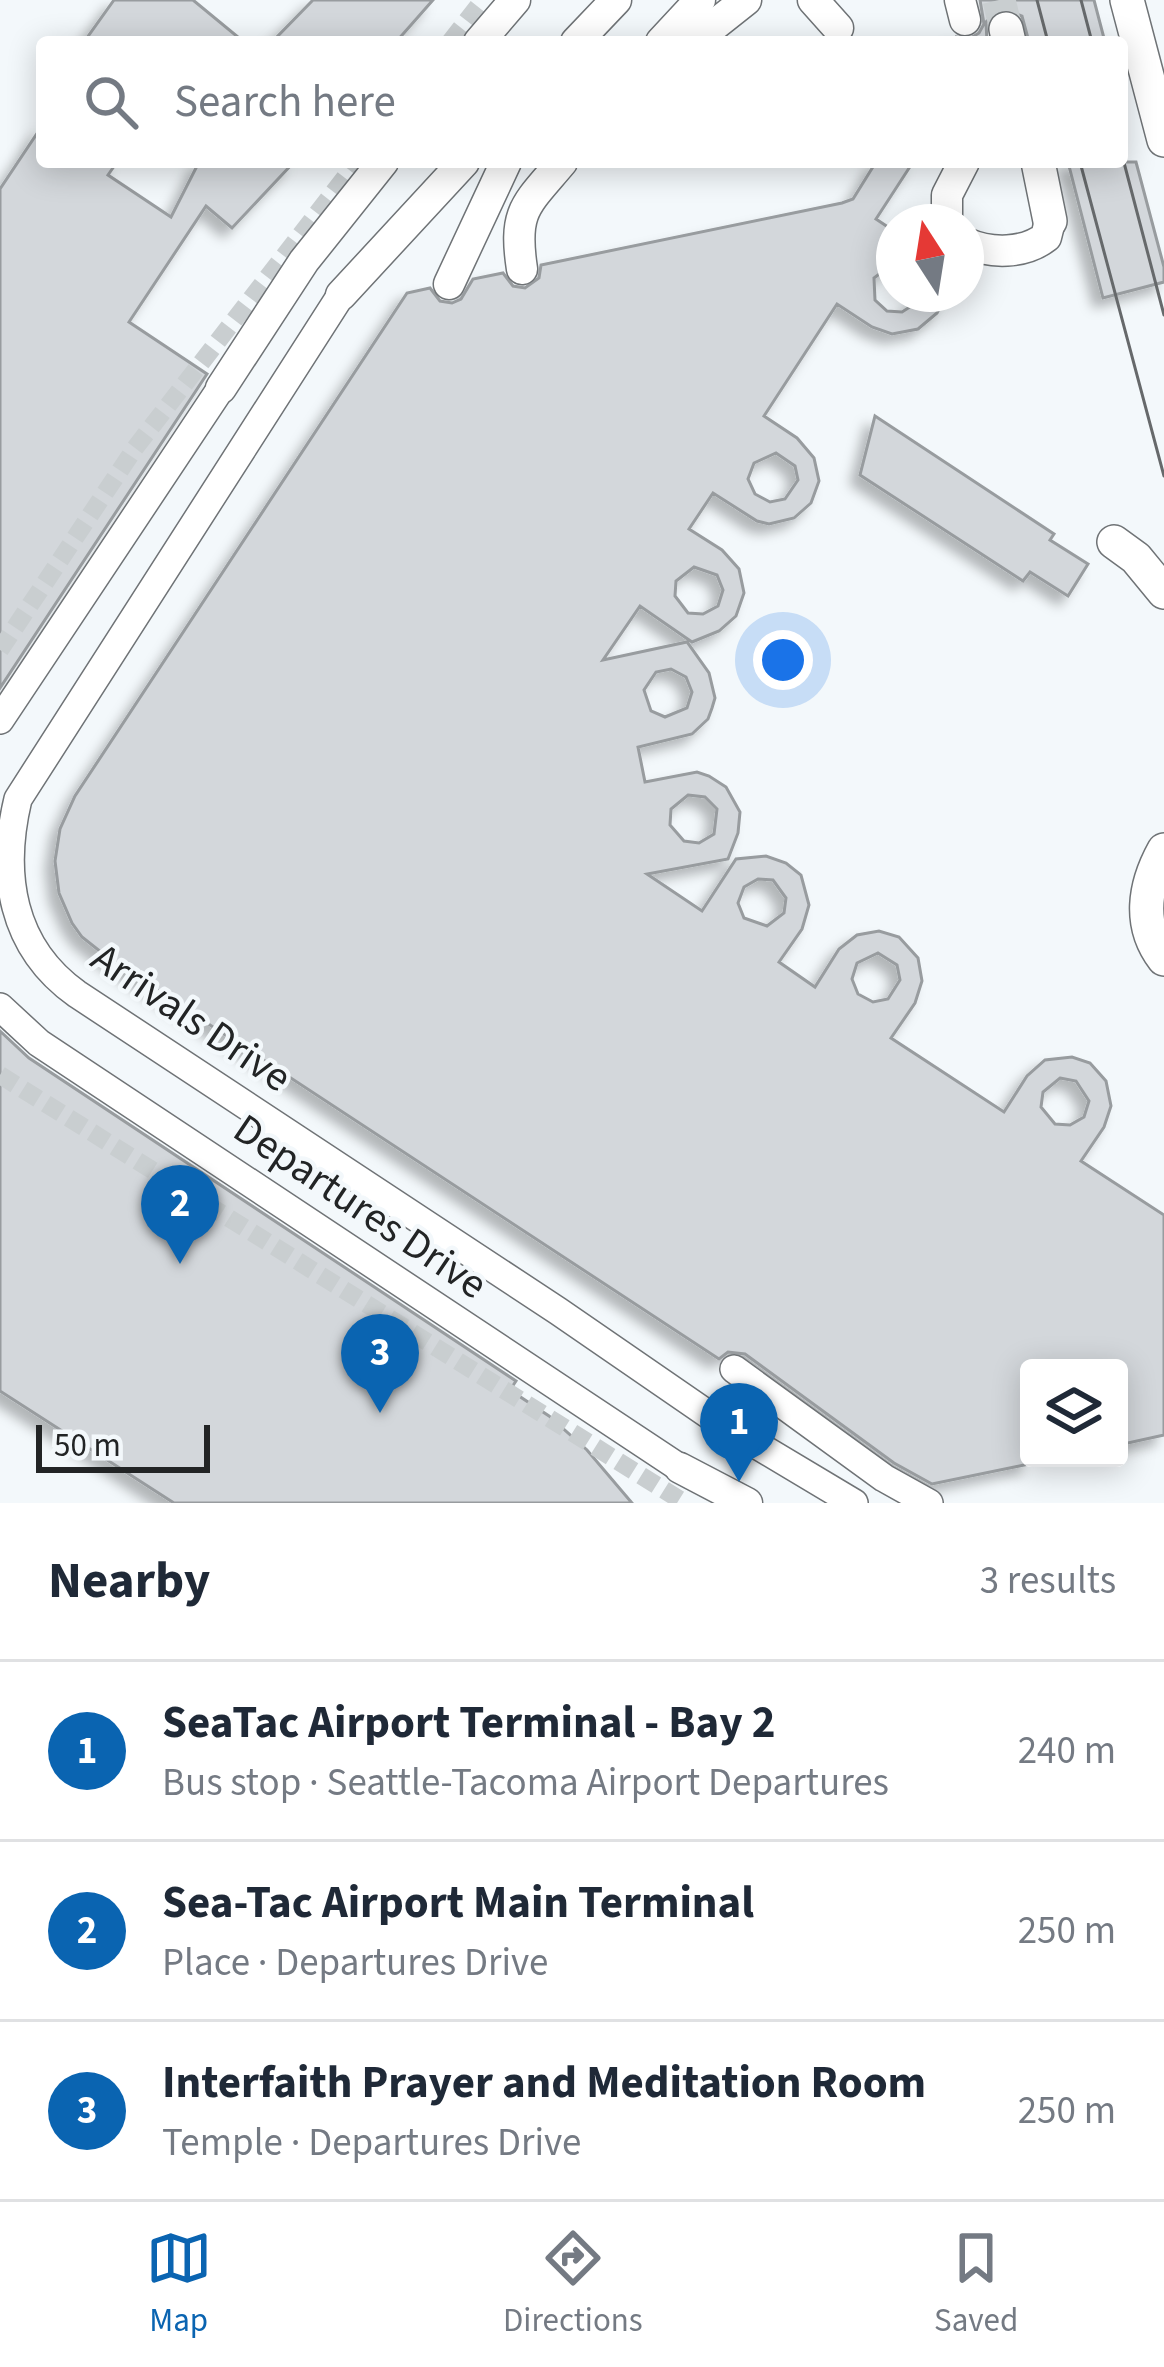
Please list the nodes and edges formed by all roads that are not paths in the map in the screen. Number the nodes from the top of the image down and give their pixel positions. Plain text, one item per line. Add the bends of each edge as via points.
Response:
1 (515, 0) edge
2 (616, 0) edge
3 (700, 0) edge
4 (746, 0) edge
5 (813, 0) edge
6 (1127, 0) edge
7 (838, 28) dead end
8 (484, 36) edge
9 (582, 36) edge
10 (667, 36) edge
11 (701, 36) edge
12 (1164, 140) edge
13 (377, 168) edge
14 (458, 168) edge
15 (503, 168) edge
16 (558, 168) edge
17 (961, 168) edge
18 (1038, 168) edge
19 (947, 204) edge
20 (1050, 221) joint
21 (984, 249) edge
22 (522, 269) dead end
23 (449, 284) dead end
24 (341, 295) joint
25 (221, 388) joint
26 (1114, 542) dead end
27 (1164, 592) edge
28 (0, 720) edge
29 (1164, 850) edge
30 (1164, 959) edge
31 (0, 1007) edge
32 (734, 1369) dead end
33 (680, 1468) joint
34 (747, 1503) edge
35 (854, 1503) edge
36 (929, 1503) edge

1 - 8 highway
2 - 9 highway
3 - 10 highway
4 - 11 highway
5 - 7 highway
6 - 12 highway
13 - 25 highway
14 - 24 highway, Arrivals Drive
15 - 23 highway
16 - 22 highway via 520,218
17 - 19 highway
18 - 20 highway
20 - 21 highway via 1034,246
24 - 35 main road, Arrivals Drive via 18,799 4,867 22,934 77,994 725,1426
25 - 28 main road
26 - 27 highway
29 - 30 highway via 1146,899 1150,935
31 - 33 main road, Departures Drive via 39,1043
32 - 36 main road
33 - 34 highway

